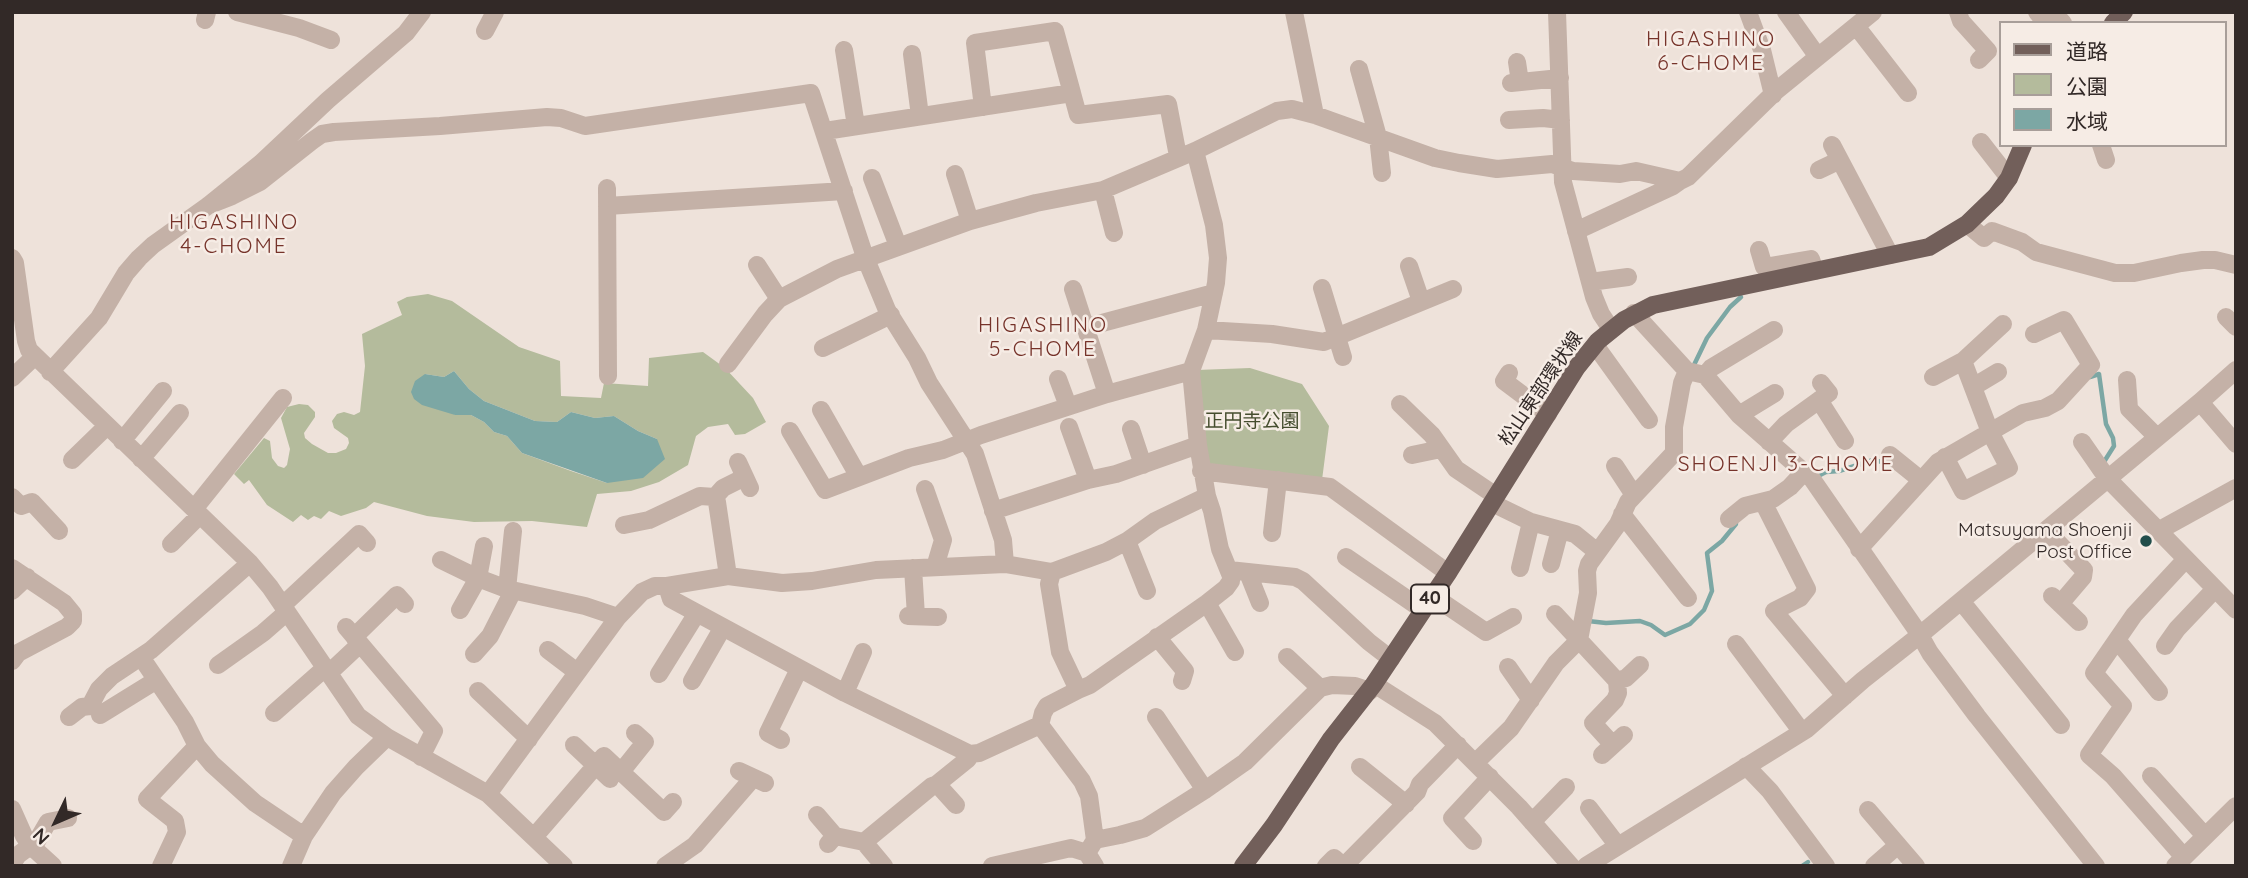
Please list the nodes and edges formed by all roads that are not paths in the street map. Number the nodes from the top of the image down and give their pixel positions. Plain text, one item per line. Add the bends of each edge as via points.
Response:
1 (422, 12) edge
2 (495, 12) edge
3 (1294, 12) edge
4 (1557, 12) edge
5 (1748, 12) edge
6 (1786, 12) edge
7 (1958, 12) edge
8 (244, 13) edge
9 (1867, 16) edge
10 (485, 31) dead end
11 (322, 42) dead end
12 (844, 50) dead end
13 (912, 54) dead end
14 (1818, 57) junction
15 (1979, 60) dead end
16 (1517, 62) dead end
17 (1359, 69) dead end
18 (1560, 78) junction
19 (1072, 93) junction
20 (1909, 93) dead end
21 (1773, 95) junction
22 (983, 107) junction
23 (1315, 115) junction
24 (920, 116) junction
25 (1509, 120) dead end
26 (1562, 120) junction
27 (856, 126) junction
28 (825, 131) junction
29 (1378, 138) junction
30 (1981, 142) dead end
31 (2022, 147) edge
32 (1186, 154) junction
33 (1563, 168) junction
34 (1819, 170) dead end
35 (1382, 173) dead end
36 (955, 174) dead end
37 (873, 178) dead end
38 (2008, 178) junction
39 (1680, 181) junction
40 (1102, 190) junction
41 (844, 191) junction
42 (209, 205) junction
43 (970, 221) junction
44 (1967, 224) junction
45 (1576, 231) junction
46 (1114, 233) dead end
47 (898, 246) junction
48 (1759, 250) dead end
49 (1890, 255) junction
50 (865, 257) junction
51 (12, 258) edge
52 (757, 265) dead end
53 (2236, 265) edge
54 (1409, 266) dead end
55 (1815, 271) junction
56 (1628, 277) dead end
57 (1590, 282) junction
58 (1322, 288) dead end
59 (1073, 289) dead end
60 (1453, 289) dead end
61 (1214, 292) junction
62 (779, 299) junction
63 (1421, 301) junction
64 (1634, 313) junction
65 (891, 315) junction
66 (2003, 324) dead end
67 (1087, 327) junction
68 (1611, 329) junction
69 (1206, 330) junction
70 (1774, 330) dead end
71 (2034, 334) dead end
72 (1338, 335) junction
73 (1595, 345) junction
74 (823, 348) dead end
75 (34, 357) junction
76 (1343, 357) dead end
77 (1963, 361) junction
78 (728, 364) dead end
79 (1687, 370) junction
80 (2236, 370) edge
81 (1191, 371) junction
82 (50, 372) junction
83 (1998, 372) dead end
84 (1509, 373) dead end
85 (1705, 375) junction
86 (609, 377) dead end
87 (1933, 377) dead end
88 (12, 378) edge
89 (1058, 379) dead end
90 (2127, 380) dead end
91 (1973, 387) junction
92 (163, 391) dead end
93 (1776, 393) dead end
94 (1107, 394) junction
95 (283, 397) dead end
96 (2200, 402) junction
97 (1400, 404) dead end
98 (1068, 406) junction
99 (821, 410) dead end
100 (180, 413) dead end
101 (1548, 414) junction
102 (1739, 415) junction
103 (1649, 420) dead end
104 (107, 426) junction
105 (1069, 427) dead end
106 (1131, 429) dead end
107 (790, 431) dead end
108 (1990, 432) junction
109 (2157, 437) junction
110 (122, 441) junction
111 (967, 441) junction
112 (1846, 441) dead end
113 (1769, 442) junction
114 (2082, 442) dead end
115 (2236, 444) edge
116 (1198, 445) junction
117 (1441, 449) junction
118 (1412, 455) dead end
119 (1890, 455) dead end
120 (1945, 457) junction
121 (141, 459) junction
122 (72, 460) dead end
123 (1143, 465) junction
124 (1615, 466) dead end
125 (1201, 471) junction
126 (1804, 472) junction
127 (744, 476) dead end
128 (859, 477) junction
129 (2107, 478) junction
130 (1088, 480) junction
131 (1278, 480) junction
132 (1921, 480) junction
133 (2236, 488) edge
134 (925, 489) dead end
135 (1634, 495) junction
136 (1207, 496) junction
137 (12, 497) edge
138 (715, 497) junction
139 (1494, 500) junction
140 (1763, 502) junction
141 (993, 511) junction
142 (197, 512) junction
143 (1622, 514) junction
144 (1729, 519) dead end
145 (1531, 522) junction
146 (624, 525) dead end
147 (1560, 530) junction
148 (2046, 530) junction
149 (60, 531) dead end
150 (513, 531) dead end
151 (2158, 531) junction
152 (1272, 533) dead end
153 (1127, 541) junction
154 (367, 543) dead end
155 (171, 544) dead end
156 (484, 546) dead end
157 (1860, 549) junction
158 (1596, 551) junction
159 (1346, 557) dead end
160 (2186, 559) junction
161 (441, 560) dead end
162 (250, 563) junction
163 (1005, 564) junction
164 (1551, 564) dead end
165 (934, 567) junction
166 (913, 568) junction
167 (1520, 568) dead end
168 (1229, 570) junction
169 (1052, 572) junction
170 (20, 573) edge
171 (1248, 573) junction
172 (1448, 573) junction
173 (727, 576) junction
174 (478, 578) junction
175 (667, 586) junction
176 (2215, 589) junction
177 (510, 590) junction
178 (1147, 590) dead end
179 (12, 591) edge
180 (1680, 595) dead end
181 (1961, 601) junction
182 (1207, 603) junction
183 (1260, 603) dead end
184 (1428, 603) junction
185 (405, 604) dead end
186 (285, 608) junction
187 (460, 610) dead end
188 (2236, 610) edge
189 (697, 613) junction
190 (1555, 614) dead end
191 (618, 617) junction
192 (938, 617) dead end
193 (1513, 617) dead end
194 (2080, 622) dead end
195 (723, 627) junction
196 (1920, 635) junction
197 (353, 636) junction
198 (1157, 637) junction
199 (1579, 640) junction
200 (2117, 640) junction
201 (1736, 644) dead end
202 (2165, 646) dead end
203 (548, 650) dead end
204 (863, 652) dead end
205 (1235, 652) dead end
206 (474, 654) dead end
207 (141, 657) junction
208 (1287, 657) dead end
209 (1391, 659) junction
210 (12, 661) edge
211 (1640, 664) dead end
212 (218, 665) dead end
213 (1508, 667) dead end
214 (799, 668) junction
215 (327, 670) junction
216 (577, 672) junction
217 (659, 674) dead end
218 (155, 681) junction
219 (692, 681) dead end
220 (1182, 681) dead end
221 (1618, 681) junction
222 (2157, 682) dead end
223 (1320, 688) junction
224 (1372, 688) junction
225 (1079, 690) junction
226 (478, 691) dead end
227 (845, 693) junction
228 (1844, 696) junction
229 (1531, 700) junction
230 (274, 713) dead end
231 (100, 715) dead end
232 (69, 717) dead end
233 (1156, 717) dead end
234 (1040, 725) junction
235 (2061, 725) dead end
236 (1802, 732) junction
237 (635, 733) dead end
238 (387, 737) junction
239 (528, 739) junction
240 (781, 740) dead end
241 (575, 745) dead end
242 (1458, 745) junction
243 (1613, 745) dead end
244 (197, 746) junction
245 (970, 754) junction
246 (421, 757) junction
247 (1476, 762) junction
248 (595, 765) junction
249 (1746, 766) junction
250 (1360, 767) dead end
251 (616, 775) junction
252 (2151, 776) dead end
253 (752, 777) dead end
254 (1490, 777) junction
255 (937, 784) junction
256 (1566, 787) dead end
257 (1205, 790) junction
258 (488, 794) junction
259 (674, 802) dead end
260 (1406, 804) junction
261 (956, 805) dead end
262 (2236, 806) edge
263 (1590, 808) dead end
264 (12, 809) edge
265 (1868, 810) dead end
266 (817, 815) dead end
267 (68, 818) dead end
268 (1531, 822) junction
269 (304, 836) junction
270 (2205, 836) junction
271 (534, 837) junction
272 (1474, 841) dead end
273 (864, 842) junction
274 (30, 845) junction
275 (1898, 845) junction
276 (1618, 846) junction
277 (1092, 853) edge
278 (2179, 861) edge
279 (1559, 862) edge
280 (12, 864) edge
281 (53, 866) edge
282 (161, 866) edge
283 (291, 866) edge
284 (564, 866) edge
285 (665, 866) edge
286 (884, 866) edge
287 (992, 866) edge
288 (1243, 866) edge
289 (1326, 866) edge
290 (1343, 866) edge
291 (1586, 866) edge
292 (1826, 866) edge
293 (1874, 866) edge
294 (1916, 866) edge
295 (2096, 866) edge

1 - 42 street via 406,33
2 - 10 street
3 - 23 street
4 - 18 street
5 - 21 street
6 - 14 street
7 - 15 street via 1989,51
8 - 11 street via 299,28
9 - 14 street
9 - 20 street
12 - 27 street
13 - 24 street
14 - 21 street
16 - 18 street via 1515,83
17 - 29 street
18 - 26 street
19 - 22 street
19 - 22 street via 1055,31 975,43
19 - 32 street via 1078,115 1168,104
21 - 39 street
22 - 24 street
23 - 29 street
23 - 32 street via 1292,109 1277,111
24 - 27 street
25 - 26 street
26 - 33 street
27 - 28 street
28 - 41 street
28 - 42 street via 811,93 585,127 547,117 334,132 322,134 260,182
29 - 33 street via 1459,163 1497,169 1552,164
29 - 35 street
30 - 38 street
31 - 38 main road, 松山東部環状線 / 40
32 - 40 street
32 - 61 street via 1214,225 1219,258
33 - 39 street via 1620,174 1636,171
33 - 45 street
34 - 49 street via 1836,152
36 - 43 street
37 - 47 street
38 - 44 main road, 松山東部環状線 / 40
39 - 45 street
40 - 43 street
40 - 46 street
41 - 50 street
41 - 86 street via 607,197
42 - 82 street via 139,258 99,318
43 - 47 street
44 - 49 main road, 松山東部環状線 / 40 via 1928,247
44 - 53 street via 1984,238 1992,231 2036,252 2115,273 2203,260
45 - 57 street
47 - 50 street
48 - 55 street via 1764,267 1811,259
49 - 55 main road, 松山東部環状線 / 40
50 - 62 street
50 - 65 street
51 - 75 street via 26,341
52 - 62 street
54 - 63 street
55 - 64 main road, 松山東部環状線 / 40
56 - 57 street
57 - 68 street
58 - 72 street
59 - 67 street
60 - 63 street
61 - 67 street
61 - 69 street
62 - 78 street
63 - 72 street
64 - 68 main road, 松山東部環状線 / 40
64 - 79 street
65 - 74 street
65 - 111 street
66 - 77 street
67 - 94 street
68 - 73 main road, 松山東部環状線 / 40
69 - 72 street via 1324,342
69 - 81 street
70 - 85 street
71 - 108 street via 2064,320 2091,365 2058,401 2023,413
72 - 76 street
73 - 101 main road, 松山東部環状線 / 40
73 - 103 street
75 - 82 street
75 - 88 street
77 - 87 street
77 - 91 street
79 - 85 street
79 - 135 street via 1674,427 1674,453
80 - 96 street
81 - 94 street
81 - 116 street
82 - 104 street
83 - 91 street
84 - 101 street via 1504,381
85 - 102 street
89 - 98 street
90 - 109 street via 2129,409
91 - 108 street
92 - 110 street
93 - 102 street
94 - 98 street
95 - 142 street
96 - 109 street
96 - 115 street
97 - 117 street
98 - 111 street
99 - 128 street
100 - 121 street
101 - 139 main road, 松山東部環状線 / 40
102 - 113 street
104 - 110 street
104 - 122 street
105 - 130 street
106 - 123 street
107 - 128 street via 825,489
108 - 120 street
108 - 120 street via 2010,468 1963,491
109 - 129 street
110 - 121 street
111 - 128 street
111 - 141 street
112 - 113 street via 1820,391
113 - 126 street
114 - 129 street
116 - 123 street
116 - 125 street
117 - 118 street
117 - 139 street via 1456,469
119 - 132 street
120 - 132 street
121 - 142 street
123 - 130 street
124 - 135 street
125 - 131 street
125 - 136 street
126 - 140 street via 1790,487
126 - 157 street
127 - 138 street
129 - 148 street
129 - 151 street
130 - 141 street
131 - 152 street
131 - 172 street via 1330,487
132 - 157 street
133 - 151 street
134 - 165 street via 943,540
135 - 143 street
136 - 153 street via 1155,521
136 - 168 street
137 - 149 street via 20,506 32,502
138 - 146 street via 700,496 649,520
138 - 173 street
139 - 145 street
139 - 172 main road, 松山東部環状線 / 40
140 - 144 street via 1740,509
140 - 228 street via 1807,589 1800,598 1774,611
141 - 163 street
142 - 155 street
142 - 162 street
143 - 158 street
143 - 180 street
145 - 147 street
145 - 167 street
147 - 158 street via 1575,534
147 - 164 street
148 - 181 street
148 - 194 street via 2084,570 2056,600
150 - 177 street
151 - 160 street
153 - 169 street
153 - 178 street
154 - 186 street via 359,534 337,563
156 - 174 street
157 - 196 street
158 - 199 street via 1587,571 1588,593
159 - 184 street
160 - 176 street
160 - 200 street
161 - 174 street
162 - 186 street
162 - 207 street
163 - 165 street
163 - 169 street
165 - 166 street
166 - 173 street via 782,583
166 - 192 street via 912,616
168 - 171 street
168 - 182 street via 1231,581
169 - 225 street via 1049,584 1060,652
170 - 179 street
170 - 210 street via 64,603 73,621
171 - 183 street
171 - 209 street via 1296,577
172 - 184 main road, 松山東部環状線 / 40
173 - 175 street
174 - 177 street
174 - 187 street
175 - 189 street via 671,598
175 - 191 street via 642,592
176 - 188 street
176 - 202 street
177 - 191 street
177 - 206 street via 494,629
181 - 196 street
181 - 235 street
182 - 198 street
182 - 205 street
184 - 193 street via 1486,632
184 - 209 main road, 松山東部環状線 / 40
185 - 197 street via 397,595
186 - 212 street via 262,633
186 - 215 street
189 - 195 street
189 - 217 street
190 - 199 street
191 - 216 street
195 - 214 street
195 - 219 street
196 - 228 street
196 - 295 street via 1977,716
197 - 215 street
197 - 246 street via 435,732
198 - 220 street via 1185,671
198 - 225 street
199 - 221 street
199 - 229 street via 1556,663
200 - 222 street
200 - 278 street via 2094,673 2123,706 2089,755 2113,776
201 - 236 street via 1753,682
203 - 216 street
204 - 227 street
207 - 218 street
207 - 232 street via 112,676 90,706
208 - 223 street
209 - 224 main road, 松山東部環状線 / 40
211 - 221 street
213 - 229 street
214 - 227 street
214 - 240 street via 768,733
215 - 230 street
215 - 238 street via 358,716
216 - 239 street
218 - 231 street
218 - 244 street
221 - 243 street via 1615,700 1593,723
223 - 224 street
223 - 257 street via 1245,762
224 - 242 street via 1435,723
224 - 288 main road, 松山東部環状線 / 40
225 - 234 street via 1047,706
226 - 239 street
227 - 245 street
228 - 236 street
229 - 247 street via 1511,728
233 - 257 street
234 - 245 street
234 - 277 street via 1082,781 1088,796
236 - 249 street
237 - 251 street via 645,742
238 - 246 street
238 - 269 street via 332,793
239 - 258 street
241 - 248 street
242 - 247 street
242 - 260 street
244 - 269 street via 255,803
244 - 282 street via 147,799 175,821 177,832
245 - 255 street
246 - 258 street
247 - 254 street
248 - 251 street via 604,757
248 - 271 street
249 - 276 street
249 - 292 street
250 - 260 street
251 - 259 street via 664,812
252 - 270 street
253 - 285 street via 695,845
254 - 268 street
254 - 272 street via 1452,818 1455,830
255 - 261 street
255 - 273 street
256 - 268 street
257 - 277 street
258 - 271 street
260 - 290 street
262 - 270 street
263 - 276 street
264 - 274 street
265 - 275 street
266 - 273 street via 832,840
267 - 274 street via 48,822
268 - 279 street
269 - 283 street
270 - 278 street
271 - 284 street
273 - 286 street
274 - 280 street
274 - 281 street
275 - 293 street
275 - 294 street
276 - 291 street
277 - 287 street via 1071,848
289 - 290 street via 1334,858

